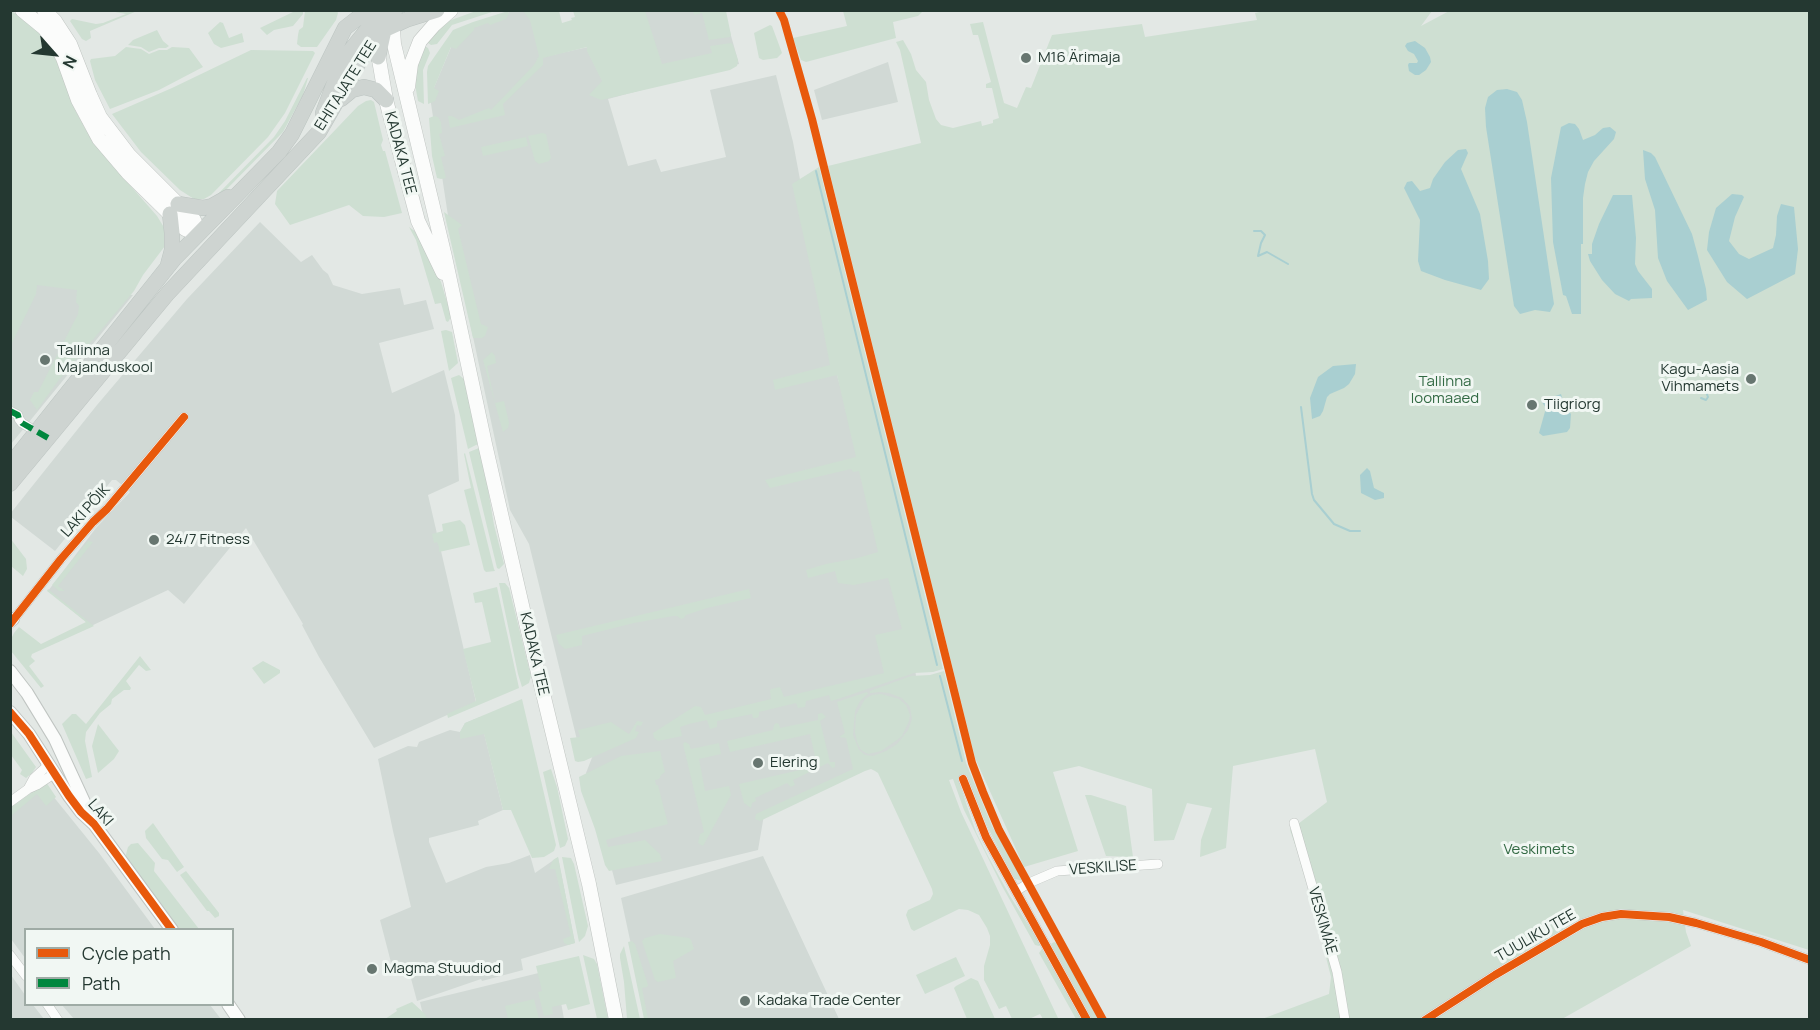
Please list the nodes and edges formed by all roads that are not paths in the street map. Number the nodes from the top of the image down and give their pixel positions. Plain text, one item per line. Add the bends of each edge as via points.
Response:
1 (22, 10) edge
2 (44, 10) edge
3 (349, 10) edge
4 (437, 10) edge
5 (451, 10) edge
6 (384, 20) edge
7 (345, 28) junction
8 (378, 57) joint
9 (407, 96) junction
10 (386, 100) junction
11 (336, 103) junction
12 (319, 132) junction
13 (241, 190) junction
14 (174, 209) junction
15 (197, 234) junction
16 (222, 236) junction
17 (168, 266) junction
18 (451, 289) junction
19 (168, 293) junction
20 (10, 411) edge
21 (184, 417) dead end
22 (42, 435) junction
23 (10, 465) edge
24 (10, 484) edge
25 (11, 621) edge
26 (10, 671) edge
27 (10, 684) edge
28 (27, 693) junction
29 (10, 712) edge
30 (46, 759) junction
31 (55, 772) junction
32 (963, 779) dead end
33 (28, 789) junction
34 (10, 802) edge
35 (1294, 823) dead end
36 (94, 824) junction
37 (1158, 864) dead end
38 (1016, 891) junction
39 (171, 928) edge
40 (10, 956) edge
41 (1809, 960) edge
42 (24, 974) edge
43 (48, 1006) edge
44 (229, 1006) edge
45 (58, 1020) edge
46 (239, 1020) edge
47 (616, 1020) edge
48 (1087, 1020) edge
49 (1345, 1020) edge
50 (1425, 1020) edge

1 - 14 main road via 54,41 99,139 128,173
2 - 14 main road via 74,51 100,117
3 - 7 main road
4 - 6 main road, EHITAJATE TEE via 408,19
5 - 9 main road via 420,41 411,64
6 - 7 main road, EHITAJATE TEE
6 - 8 main road
6 - 9 main road, KADAKA TEE
6 - 11 main road, EHITAJATE TEE
6 - 12 main road via 356,43 340,68
7 - 13 main road, EHITAJATE TEE via 292,134
8 - 10 main road, KADAKA TEE
9 - 18 main road, KADAKA TEE
10 - 11 main road via 376,90 364,87 352,90
10 - 18 main road, KADAKA TEE via 418,220
11 - 12 main road, EHITAJATE TEE
12 - 16 main road, EHITAJATE TEE
13 - 14 main road via 212,206
13 - 15 main road, EHITAJATE TEE
14 - 15 main road via 194,220
14 - 17 main road
15 - 16 main road
15 - 17 main road, EHITAJATE TEE
15 - 19 main road via 192,253
16 - 19 main road, EHITAJATE TEE
17 - 22 main road, EHITAJATE TEE
18 - 47 main road, KADAKA TEE via 589,884
19 - 22 main road
20 - 22 street
21 - 25 street, LAKI PÕIK
22 - 23 main road
22 - 24 main road
26 - 28 street, LAKI
27 - 28 street
28 - 36 street, LAKI via 56,739
29 - 30 street, LAKI
30 - 31 street, LAKI
30 - 33 street via 46,767
31 - 33 street
31 - 36 street, LAKI via 81,812
32 - 38 street via 986,837
33 - 34 street
35 - 49 street, VESKIMÄE via 1337,972
36 - 39 street, LAKI
37 - 38 street, VESKILISE via 1057,871
38 - 48 street
40 - 42 street
41 - 50 street, TUULIKU TEE via 1696,923 1621,914 1582,924
43 - 45 street
44 - 46 street

